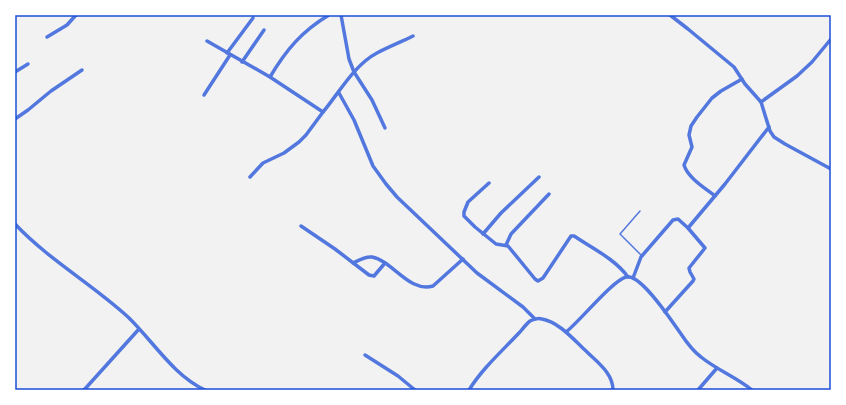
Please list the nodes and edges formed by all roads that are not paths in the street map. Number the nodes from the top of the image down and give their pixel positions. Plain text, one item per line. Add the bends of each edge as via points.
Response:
1 (76, 15) edge
2 (329, 15) edge
3 (342, 15) edge
4 (670, 15) edge
5 (253, 18) dead end
6 (264, 30) dead end
7 (413, 36) dead end
8 (47, 37) dead end
9 (831, 39) edge
10 (207, 41) dead end
11 (229, 54) junction
12 (242, 62) junction
13 (28, 64) dead end
14 (82, 70) dead end
15 (15, 72) edge
16 (354, 72) junction
17 (270, 76) junction
18 (742, 79) junction
19 (338, 92) junction
20 (204, 95) dead end
21 (761, 102) junction
22 (323, 112) junction
23 (15, 119) edge
24 (769, 127) junction
25 (385, 128) dead end
26 (831, 169) edge
27 (250, 177) dead end
28 (539, 177) dead end
29 (489, 182) dead end
30 (549, 194) dead end
31 (715, 196) junction
32 (640, 211) dead end
33 (15, 224) edge
34 (301, 226) dead end
35 (688, 228) junction
36 (483, 234) junction
37 (506, 245) junction
38 (643, 256) junction
39 (463, 259) junction
40 (353, 262) junction
41 (385, 263) junction
42 (628, 277) junction
43 (633, 278) junction
44 (665, 312) junction
45 (535, 319) junction
46 (139, 329) junction
47 (566, 332) junction
48 (365, 355) dead end
49 (717, 368) junction
50 (84, 390) edge
51 (205, 390) edge
52 (415, 390) edge
53 (469, 390) edge
54 (614, 390) edge
55 (698, 390) edge
56 (752, 390) edge

1 - 8 street via 67,25
2 - 17 street via 303,33
3 - 16 street via 349,60
4 - 18 street via 734,67
5 - 11 street
6 - 12 street
7 - 16 street via 376,53
9 - 21 street via 797,76
10 - 11 street
11 - 12 street
11 - 20 street
12 - 17 street
13 - 15 street
14 - 23 street
16 - 19 street
16 - 25 street via 372,100
17 - 22 street
18 - 21 street
18 - 31 street via 712,98 690,126 692,147 684,165 690,174
19 - 22 street
19 - 39 street via 354,120 373,166 397,197
21 - 24 street
22 - 27 street via 296,145 263,163
24 - 26 street via 778,140
24 - 31 street
28 - 36 street
29 - 36 street via 468,202 464,212 467,221
30 - 37 street via 511,234
31 - 35 street
32 - 38 lane via 620,234
33 - 46 street via 30,240 108,301
34 - 40 street
35 - 38 street via 676,219
35 - 44 street via 705,248 689,268 693,282
36 - 37 street via 496,244
37 - 42 street via 538,281 543,278 571,236 603,255
38 - 43 street
39 - 41 street via 433,286 428,287 404,278
39 - 45 street
40 - 41 street via 370,257
40 - 41 street via 371,276 374,276
42 - 43 street
42 - 47 street via 615,284
43 - 44 street via 653,296
44 - 49 street via 697,354
45 - 47 street via 554,323
45 - 53 street via 498,354
46 - 50 street
46 - 51 street via 180,373
47 - 54 street via 609,375
48 - 52 street
49 - 55 street
49 - 56 street

